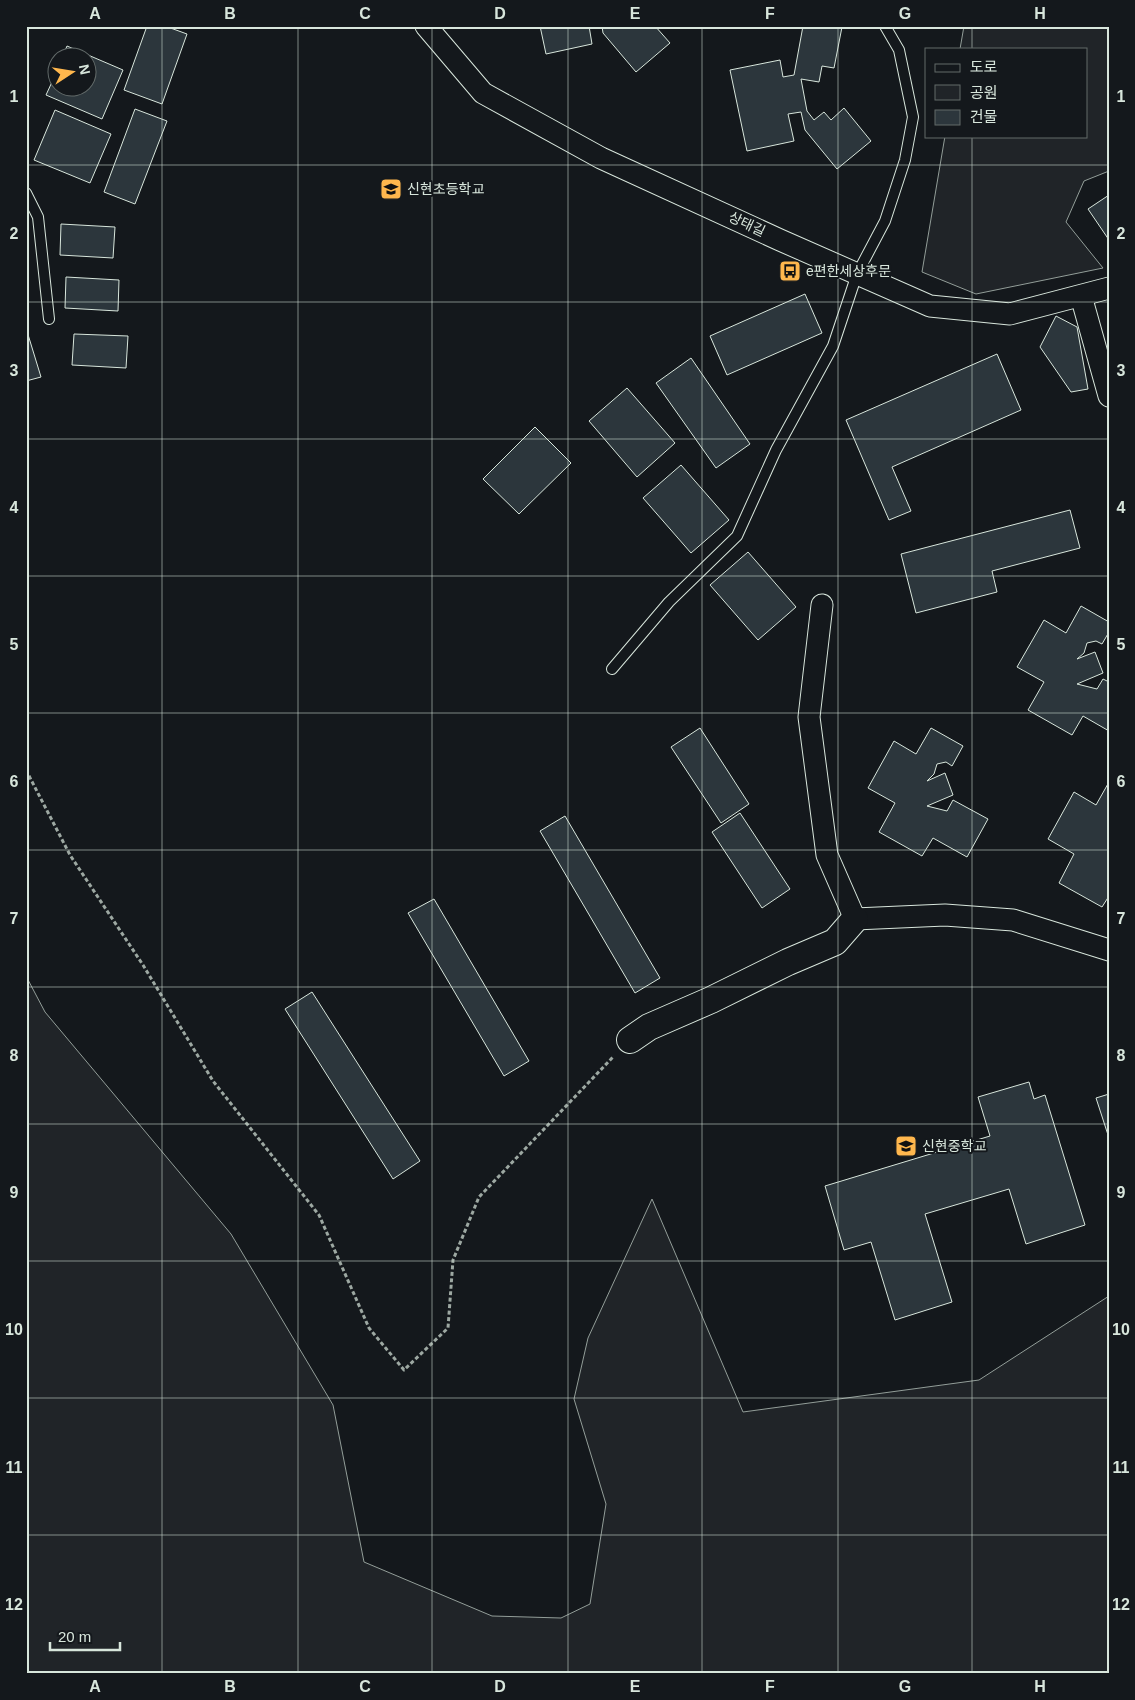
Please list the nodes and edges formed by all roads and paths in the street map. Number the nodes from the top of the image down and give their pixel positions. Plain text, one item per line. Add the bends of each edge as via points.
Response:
1 (426, 26) edge
2 (885, 26) edge
3 (26, 193) edge
4 (857, 274) junction
5 (1109, 288) edge
6 (1081, 296) junction
7 (49, 320) dead end
8 (1109, 396) edge
9 (822, 605) dead end
10 (612, 669) dead end
11 (26, 770) edge
12 (855, 919) junction
13 (1109, 950) edge
14 (630, 1040) joint

1 - 4 street, 상태길 via 482,93 601,158
2 - 4 lane via 899,50 913,117 905,160 885,221
3 - 7 lane via 38,217
4 - 6 street, 상태길 via 930,306 1010,314
4 - 10 lane via 833,346 776,450 737,536 669,602
5 - 6 street, 상태길
6 - 8 street
9 - 12 street via 809,717 827,855
11 - 14 path via 70,854 143,965 213,1082 319,1215 369,1328 404,1370 448,1328 453,1260 479,1197
12 - 13 street via 945,915 1013,920
12 - 14 street via 835,942 649,1027

